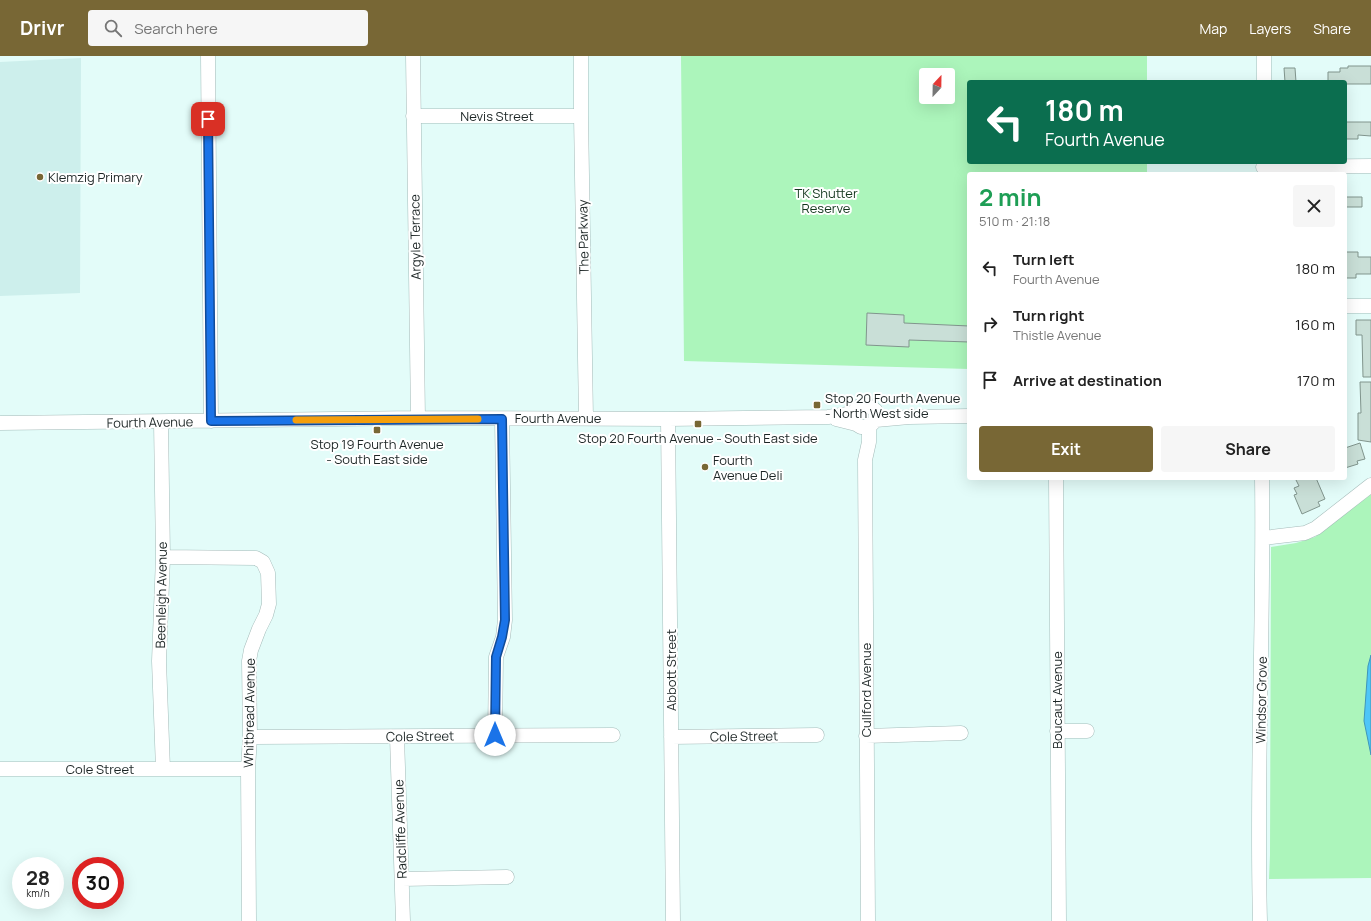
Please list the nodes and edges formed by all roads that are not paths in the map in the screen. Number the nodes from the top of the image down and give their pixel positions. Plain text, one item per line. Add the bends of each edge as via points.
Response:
1 (208, 56) edge
2 (412, 56) edge
3 (581, 56) edge
4 (1264, 56) edge
5 (1264, 80) edge
6 (413, 116) junction
7 (581, 116) junction
8 (1371, 166) edge
9 (1263, 168) edge
10 (1347, 306) edge
11 (1371, 306) edge
12 (967, 416) edge
13 (418, 418) junction
14 (586, 418) junction
15 (502, 419) junction
16 (668, 419) junction
17 (865, 420) junction
18 (211, 421) junction
19 (161, 422) junction
20 (0, 423) edge
21 (1056, 480) edge
22 (1262, 480) edge
23 (1371, 485) edge
24 (1263, 538) junction
25 (163, 557) junction
26 (1087, 730) dead end
27 (1057, 732) junction
28 (960, 733) dead end
29 (495, 735) junction
30 (613, 735) dead end
31 (817, 736) dead end
32 (866, 736) junction
33 (250, 737) junction
34 (397, 737) junction
35 (671, 737) junction
36 (0, 769) edge
37 (163, 769) junction
38 (248, 769) junction
39 (507, 877) dead end
40 (402, 879) junction
41 (249, 921) edge
42 (403, 921) edge
43 (673, 921) edge
44 (868, 921) edge
45 (1059, 921) edge
46 (1260, 921) edge

1 - 18 street
2 - 6 street, Argyle Terrace
3 - 7 street, The Parkway
4 - 5 street
6 - 7 street, Nevis Street
6 - 13 street, Argyle Terrace
7 - 14 street, The Parkway
8 - 9 street
10 - 11 street
12 - 17 street, Fourth Avenue
13 - 15 street, Fourth Avenue
13 - 18 street, Fourth Avenue
14 - 15 street, Fourth Avenue
14 - 16 street, Fourth Avenue
15 - 29 street via 505,620 496,657
16 - 17 street, Fourth Avenue via 828,417
16 - 35 street, Abbott Street
17 - 32 street, Cullford Avenue via 869,442 865,460
18 - 19 street, Fourth Avenue
19 - 20 street, Fourth Avenue
19 - 25 street, Beenleigh Avenue
21 - 27 street, Boucaut Avenue
22 - 24 street, Windsor Grove
23 - 24 street via 1305,534
24 - 46 street, Windsor Grove via 1258,857
25 - 33 street, Whitbread Avenue via 256,558 263,562 268,573 269,604 249,661
25 - 37 street, Beenleigh Avenue via 159,661
26 - 27 street
27 - 45 street, Boucaut Avenue
28 - 32 street
29 - 30 street, Cole Street
29 - 34 street, Cole Street
31 - 35 street, Cole Street
32 - 44 street, Cullford Avenue
33 - 34 street, Cole Street
33 - 38 street, Whitbread Avenue
34 - 40 street, Radcliffe Avenue
35 - 43 street, Abbott Street
36 - 37 street, Cole Street
37 - 38 street, Cole Street
38 - 41 street, Whitbread Avenue
39 - 40 street
40 - 42 street, Radcliffe Avenue

